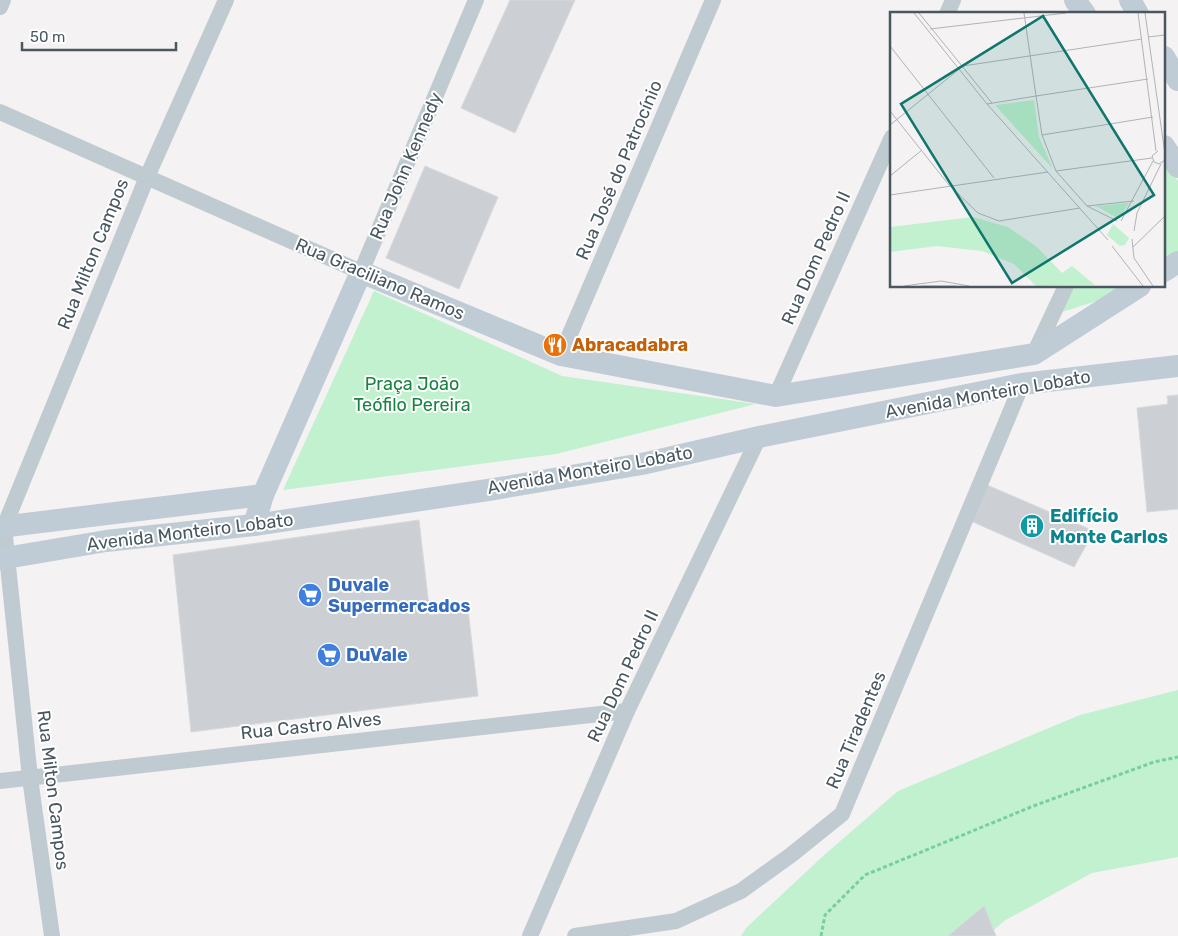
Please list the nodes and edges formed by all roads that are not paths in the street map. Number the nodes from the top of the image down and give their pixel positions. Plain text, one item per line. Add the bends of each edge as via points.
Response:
1 (3, 0) edge
2 (226, 0) edge
3 (476, 0) edge
4 (713, 0) edge
5 (953, 0) edge
6 (1075, 0) edge
7 (1130, 0) edge
8 (0, 7) edge
9 (947, 12) edge
10 (1084, 12) edge
11 (1137, 12) edge
12 (1166, 60) edge
13 (1178, 80) edge
14 (0, 112) edge
15 (890, 141) edge
16 (1166, 149) edge
17 (1178, 168) edge
18 (146, 177) junction
19 (1178, 262) edge
20 (1166, 270) edge
21 (361, 272) junction
22 (1065, 288) edge
23 (1137, 288) edge
24 (1034, 354) junction
25 (561, 355) junction
26 (1178, 366) edge
27 (1022, 384) junction
28 (776, 396) junction
29 (759, 437) junction
30 (263, 495) junction
31 (254, 525) junction
32 (2, 527) edge
33 (4, 559) edge
34 (627, 710) junction
35 (30, 778) junction
36 (0, 781) edge
37 (52, 936) edge
38 (530, 936) edge
39 (575, 936) edge

1 - 8 street
2 - 18 street, Rua Milton Campos
3 - 21 street, Rua John Kennedy
4 - 25 street, Rua José do Patrocínio
5 - 9 street
6 - 10 main road
7 - 11 main road
12 - 13 main road
14 - 18 street, Rua Graciliano Ramos
15 - 28 street, Rua Dom Pedro II
16 - 17 main road
18 - 21 street, Rua Graciliano Ramos
18 - 32 street, Rua Milton Campos
19 - 20 main road
21 - 25 main road, Rua Graciliano Ramos
21 - 30 main road, Rua John Kennedy
22 - 24 street
23 - 24 main road, Avenida Monteiro Lobato
24 - 28 main road, Avenida Monteiro Lobato
25 - 28 main road, Rua Graciliano Ramos
26 - 27 main road, Avenida Monteiro Lobato
27 - 29 main road, Avenida Monteiro Lobato
27 - 39 street, Rua Tiradentes via 842,814 733,895 676,921
29 - 31 main road, Avenida Monteiro Lobato via 642,464
29 - 34 street, Rua Dom Pedro II
30 - 31 main road, Rua John Kennedy
30 - 32 main road, Avenida Monteiro Lobato
31 - 33 main road, Avenida Monteiro Lobato via 106,542
32 - 33 street, Rua Milton Campos
33 - 35 street, Rua Milton Campos
34 - 35 street, Rua Castro Alves
34 - 38 street, Rua Dom Pedro II
35 - 36 street, Rua Castro Alves
35 - 37 street, Rua Milton Campos

